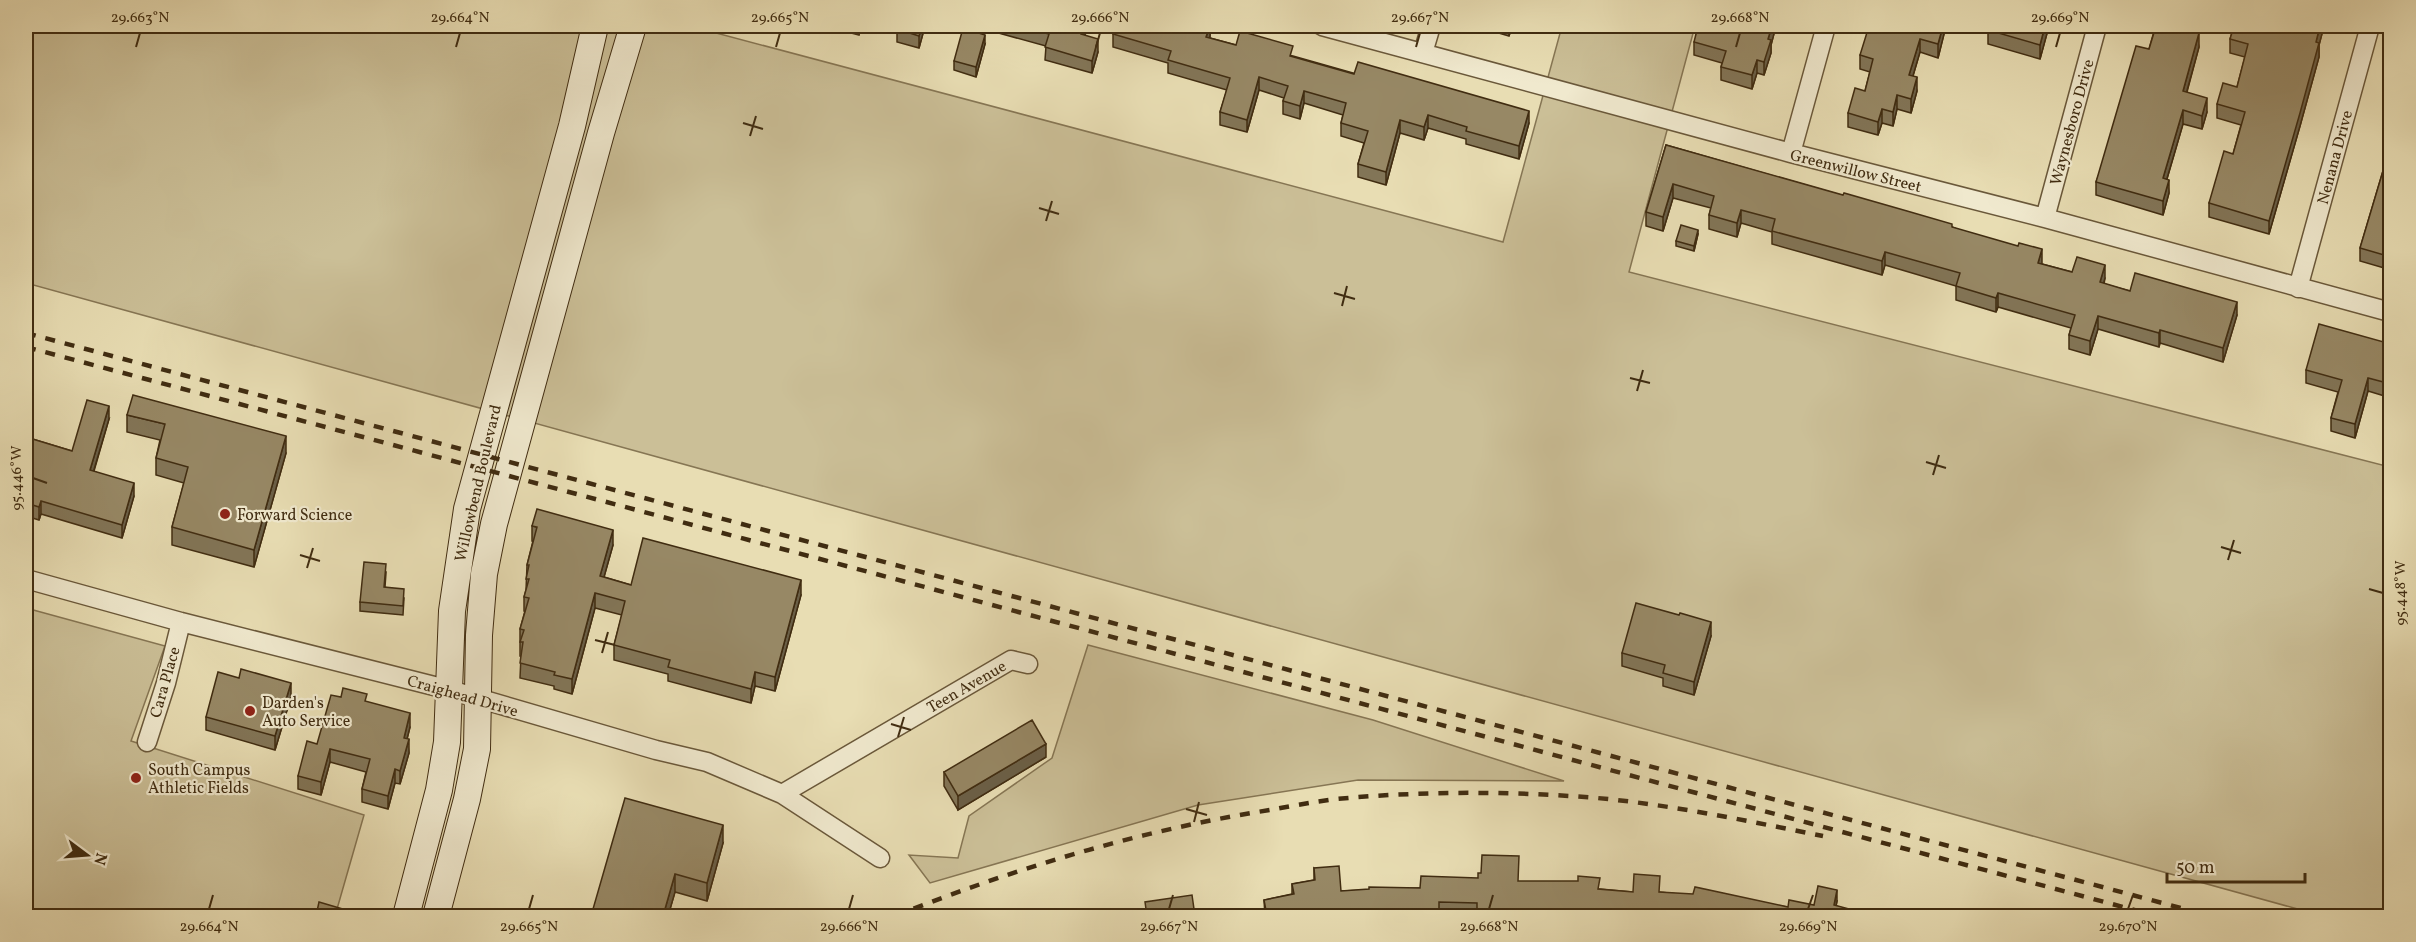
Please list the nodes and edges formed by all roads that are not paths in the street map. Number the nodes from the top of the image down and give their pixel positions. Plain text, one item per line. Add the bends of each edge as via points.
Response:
1 (595, 26) edge
2 (633, 26) edge
3 (1322, 26) edge
4 (1431, 26) edge
5 (1826, 26) edge
6 (2097, 26) edge
7 (2370, 26) edge
8 (1423, 53) junction
9 (572, 126) junction
10 (600, 134) junction
11 (1791, 153) junction
12 (2045, 218) junction
13 (2298, 288) junction
14 (2391, 312) edge
15 (26, 579) edge
16 (181, 622) junction
17 (1028, 664) dead end
18 (450, 690) junction
19 (479, 699) junction
20 (147, 742) dead end
21 (782, 794) junction
22 (430, 827) junction
23 (458, 834) junction
24 (880, 858) dead end
25 (406, 916) edge
26 (436, 916) edge

1 - 9 main road, Willowbend Boulevard
2 - 10 main road, Willowbend Boulevard
3 - 8 street, Greenwillow Street
4 - 8 street
5 - 11 street
6 - 12 street, Waynesboro Drive
7 - 13 street, Nenana Drive
8 - 11 street, Greenwillow Street
9 - 10 main road
9 - 18 main road, Willowbend Boulevard via 467,509 452,611
10 - 19 main road, Willowbend Boulevard via 494,524 484,574
11 - 12 street, Greenwillow Street
12 - 13 street, Greenwillow Street
13 - 14 street, Greenwillow Street
15 - 16 street, Craighead Drive
16 - 18 street, Craighead Drive
16 - 20 street, Cara Place
17 - 21 street, Teen Avenue via 1011,660
18 - 19 street, Craighead Drive
18 - 22 main road, Willowbend Boulevard via 447,742
19 - 21 street, Craighead Drive via 707,762
19 - 23 main road, Willowbend Boulevard via 477,749
21 - 24 street, Craighead Drive
22 - 23 main road
22 - 25 main road, Willowbend Boulevard
23 - 26 main road, Willowbend Boulevard

